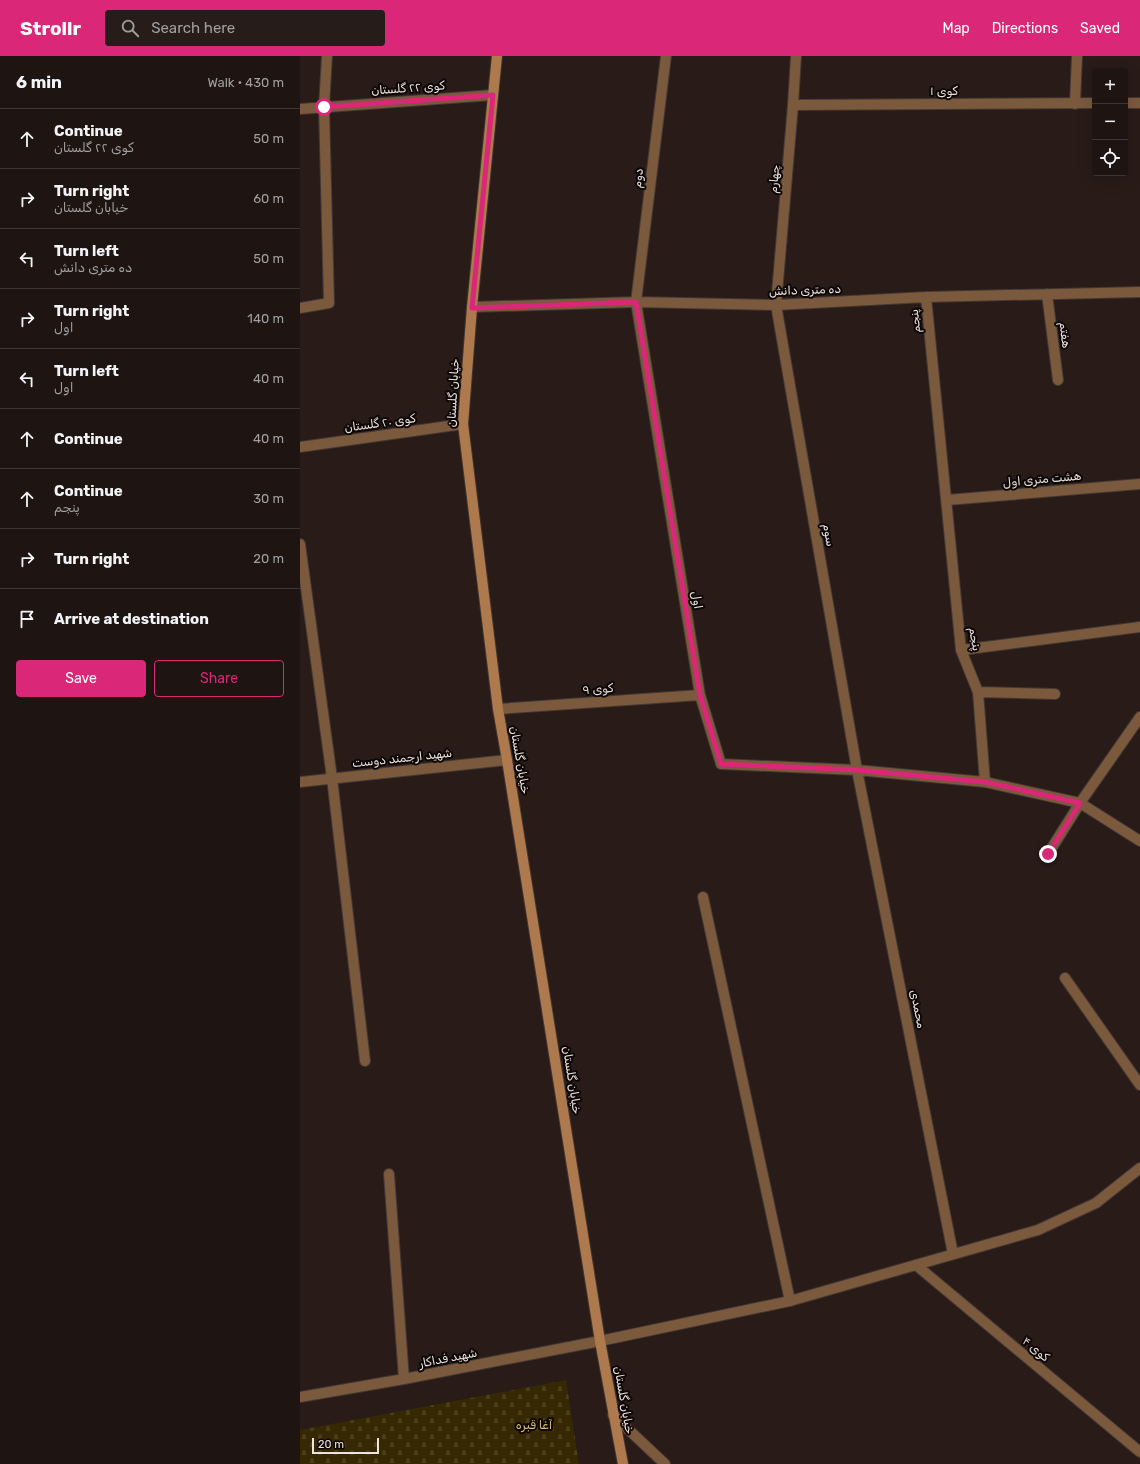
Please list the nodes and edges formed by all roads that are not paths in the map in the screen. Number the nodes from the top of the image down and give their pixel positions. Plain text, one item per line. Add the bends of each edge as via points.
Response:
1 (327, 56) edge
2 (497, 56) edge
3 (666, 56) edge
4 (796, 56) edge
5 (1077, 56) edge
6 (493, 95) junction
7 (1128, 103) edge
8 (1140, 103) edge
9 (1075, 104) junction
10 (1092, 104) edge
11 (793, 105) junction
12 (324, 107) junction
13 (300, 109) edge
14 (1140, 292) edge
15 (1047, 294) junction
16 (926, 297) junction
17 (636, 302) junction
18 (776, 305) junction
19 (300, 308) edge
20 (472, 308) junction
21 (1058, 380) dead end
22 (463, 424) junction
23 (300, 447) edge
24 (1140, 484) edge
25 (947, 500) junction
26 (300, 544) edge
27 (1140, 627) edge
28 (961, 650) junction
29 (978, 692) junction
30 (1055, 694) dead end
31 (700, 695) junction
32 (498, 709) junction
33 (1140, 717) edge
34 (508, 760) junction
35 (857, 770) junction
36 (332, 778) junction
37 (300, 782) edge
38 (985, 782) junction
39 (1080, 803) junction
40 (1140, 841) edge
41 (1048, 854) dead end
42 (703, 897) dead end
43 (1065, 978) dead end
44 (365, 1062) dead end
45 (1140, 1085) edge
46 (1140, 1168) edge
47 (389, 1174) dead end
48 (953, 1254) junction
49 (916, 1265) junction
50 (790, 1301) junction
51 (600, 1341) junction
52 (404, 1379) junction
53 (300, 1397) edge
54 (613, 1415) junction
55 (1140, 1452) edge
56 (623, 1464) edge
57 (665, 1464) edge

1 - 12 street
2 - 6 main road, خیابان گلستان
3 - 17 street, دوم
4 - 11 street, چهارم
5 - 9 street
6 - 12 street, کوی ۲۲ گلستان
6 - 20 main road, خیابان گلستان
7 - 8 street
9 - 10 street, کوی ۱
9 - 11 street, کوی ۱
11 - 18 street, چهارم
12 - 13 street, کوی ۲۲ گلستان
12 - 19 street via 329,303
14 - 15 street, ده متری دانش
15 - 16 street, ده متری دانش
15 - 21 street, هفتم
16 - 18 street, ده متری دانش
16 - 25 street, پنجم
17 - 18 street, ده متری دانش
17 - 20 street, ده متری دانش
17 - 31 street, اول
18 - 35 street, سوم
20 - 22 main road, خیابان گلستان
22 - 23 street, کوی ۲۰ گلستان
22 - 32 main road, خیابان گلستان
24 - 25 street, هشت متری اول
25 - 28 street, پنجم
26 - 36 street
27 - 28 street
28 - 29 street, پنجم
29 - 30 street
29 - 38 street, پنجم
31 - 32 street, کوی ۹
31 - 35 street, اول via 721,764
32 - 34 main road, خیابان گلستان
33 - 39 street
34 - 36 street, شهید ارجمند دوست
34 - 51 main road, خیابان گلستان
35 - 38 street
35 - 48 street, محمدی
36 - 37 street, شهید ارجمند دوست
36 - 44 street
38 - 39 street
39 - 40 street
39 - 41 street
42 - 50 street
43 - 45 street
46 - 48 street, شهید فداکار via 1096,1202 1038,1230
47 - 52 street
48 - 49 street, شهید فداکار
49 - 50 street, شهید فداکار
49 - 55 street, کوی ۴
50 - 51 street, شهید فداکار
51 - 52 street, شهید فداکار
51 - 54 main road, خیابان گلستان
52 - 53 street, شهید فداکار
54 - 56 main road, خیابان گلستان
54 - 57 street

